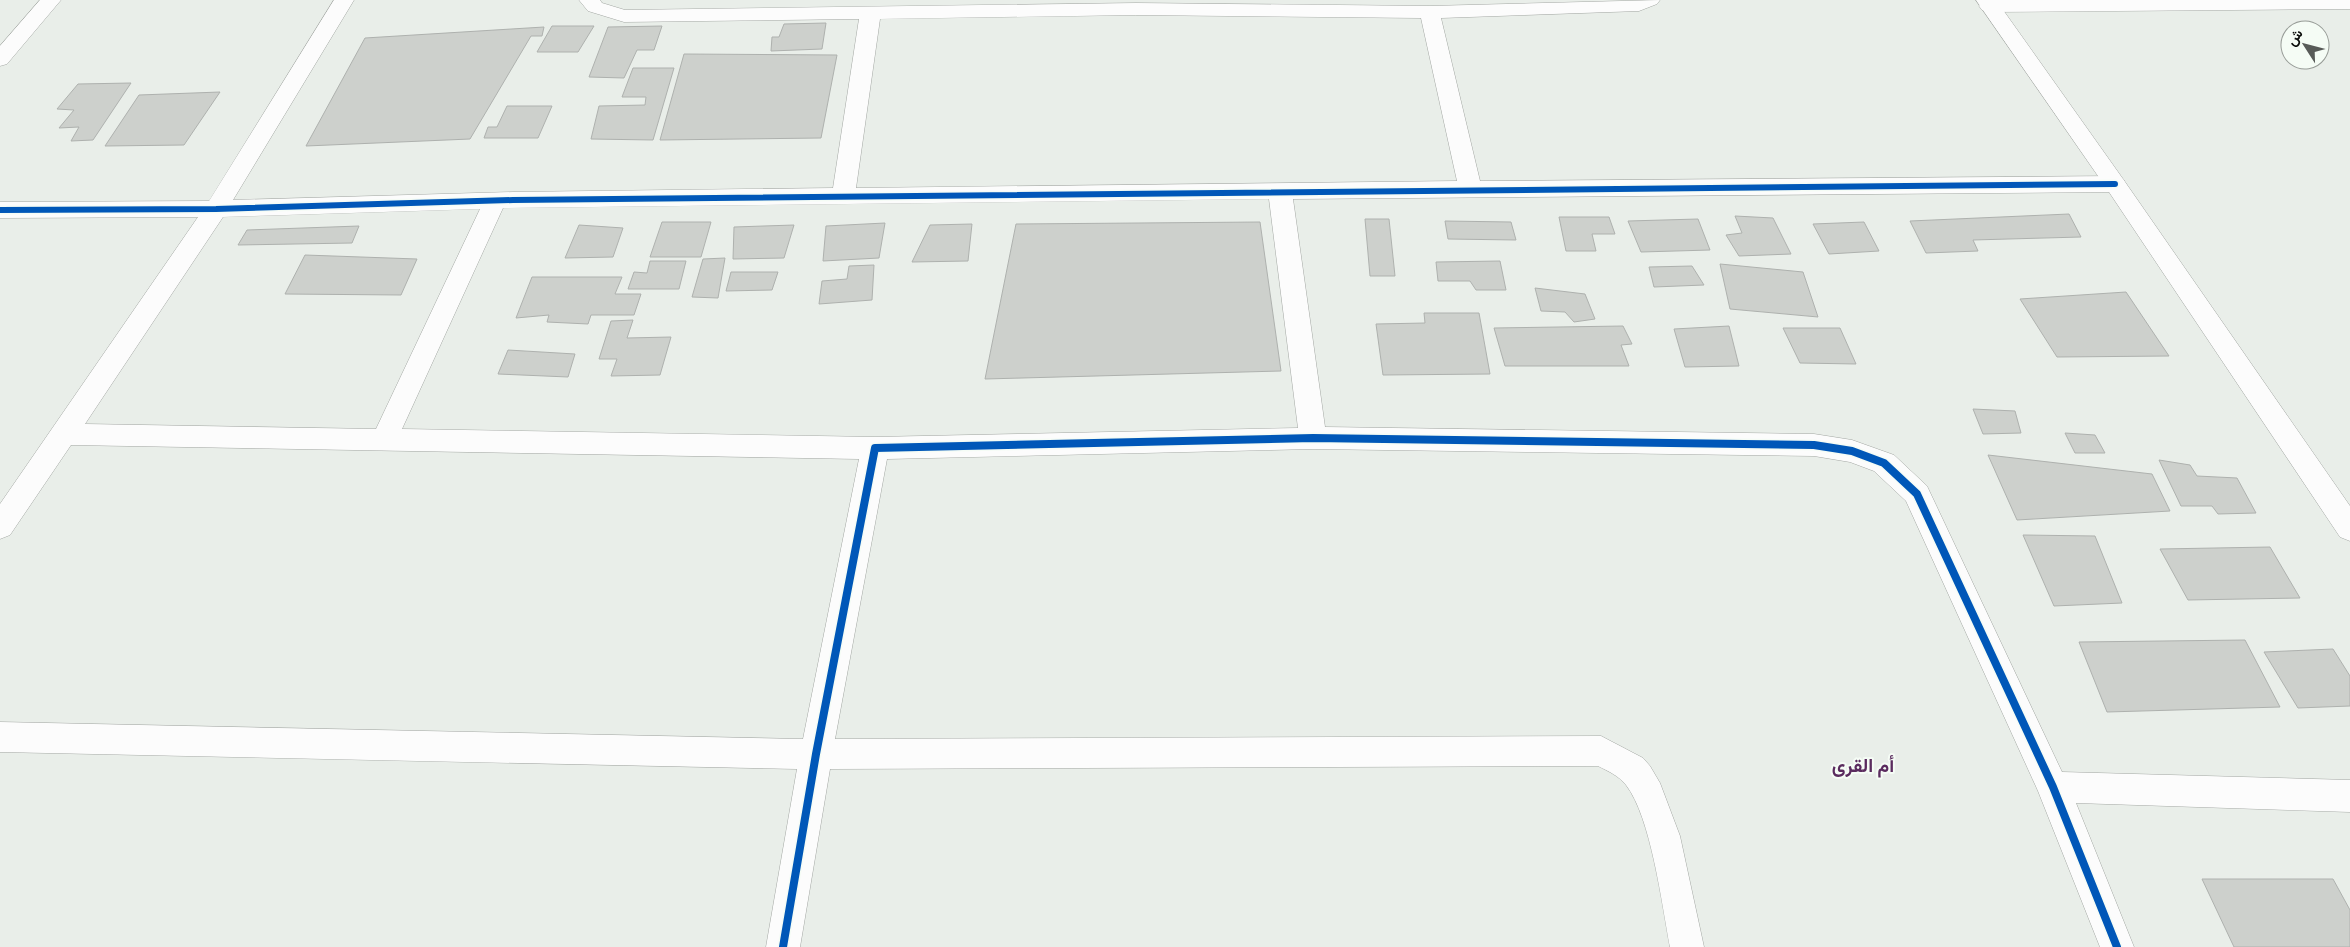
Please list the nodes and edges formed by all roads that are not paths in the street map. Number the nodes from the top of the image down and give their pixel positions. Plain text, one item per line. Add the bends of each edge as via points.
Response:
1 (51, 0) edge
2 (344, 0) edge
3 (589, 0) edge
4 (1650, 0) edge
5 (1988, 3) edge
6 (2350, 3) edge
7 (1136, 5) edge
8 (1430, 12) junction
9 (870, 14) junction
10 (29, 25) junction
11 (0, 26) edge
12 (0, 60) edge
13 (2115, 184) junction
14 (1470, 189) junction
15 (1280, 191) junction
16 (844, 196) junction
17 (496, 201) junction
18 (216, 209) junction
19 (0, 210) edge
20 (63, 434) junction
21 (1313, 438) junction
22 (384, 440) junction
23 (875, 448) junction
24 (0, 527) edge
25 (2350, 529) edge
26 (0, 737) edge
27 (816, 754) junction
28 (2053, 787) junction
29 (2350, 796) edge
30 (783, 947) edge
31 (1687, 947) edge
32 (2117, 947) edge

1 - 10 street
2 - 18 street
3 - 9 street via 595,7 624,16
4 - 8 street via 1639,5
5 - 6 street
5 - 13 street
7 - 8 street
7 - 9 street
8 - 14 street
9 - 16 street
10 - 11 street
10 - 12 street
13 - 14 street
13 - 25 street
14 - 15 street
15 - 16 street
15 - 21 street
16 - 17 street
17 - 18 street
17 - 22 street
18 - 19 street
18 - 20 street
20 - 22 street
20 - 24 street
21 - 23 street
21 - 28 street via 1814,445 1852,452 1884,463 1917,494
22 - 23 street
23 - 27 street
26 - 27 street
27 - 30 street
27 - 31 street via 1601,751 1638,776 1654,809 1669,860
28 - 29 street
28 - 32 street

